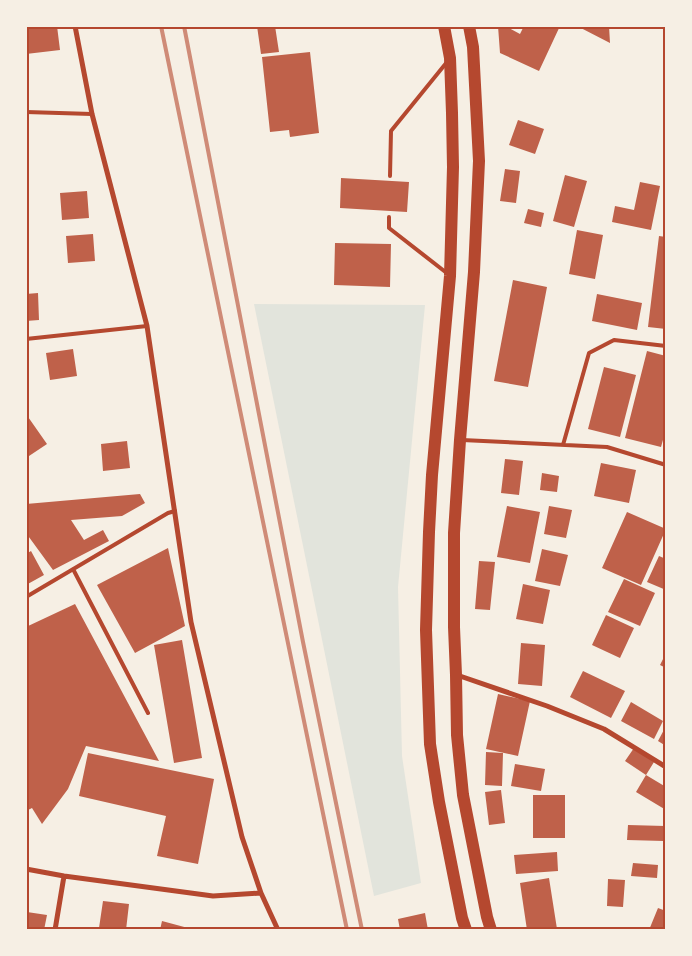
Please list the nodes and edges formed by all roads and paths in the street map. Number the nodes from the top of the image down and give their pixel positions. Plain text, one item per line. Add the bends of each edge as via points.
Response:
1 (75, 26) edge
2 (444, 26) edge
3 (469, 26) edge
4 (450, 58) junction
5 (26, 112) edge
6 (92, 114) junction
7 (390, 176) dead end
8 (389, 217) dead end
9 (450, 276) junction
10 (147, 326) junction
11 (26, 340) edge
12 (666, 346) edge
13 (460, 440) junction
14 (563, 445) junction
15 (666, 465) edge
16 (175, 511) junction
17 (73, 570) junction
18 (26, 597) edge
19 (456, 675) junction
20 (148, 713) dead end
21 (666, 767) edge
22 (26, 869) edge
23 (64, 876) junction
24 (262, 893) junction
25 (55, 930) edge
26 (278, 930) edge
27 (466, 930) edge
28 (491, 930) edge

1 - 6 street
2 - 4 main road
3 - 13 main road via 479,161 474,272
4 - 7 lane via 391,131
4 - 9 main road via 453,167
5 - 6 lane
6 - 10 street
8 - 9 lane via 389,228
9 - 27 main road via 432,475 426,630 430,744
10 - 11 lane
10 - 16 street
12 - 14 lane via 614,340 589,353
13 - 14 lane
13 - 19 main road via 454,533
14 - 15 lane via 607,447
16 - 17 lane
16 - 24 street via 191,622 242,838
17 - 18 lane
17 - 20 lane
19 - 21 street via 604,729
19 - 28 main road via 463,795
22 - 23 street
23 - 24 street via 213,896
23 - 25 street
24 - 26 street

